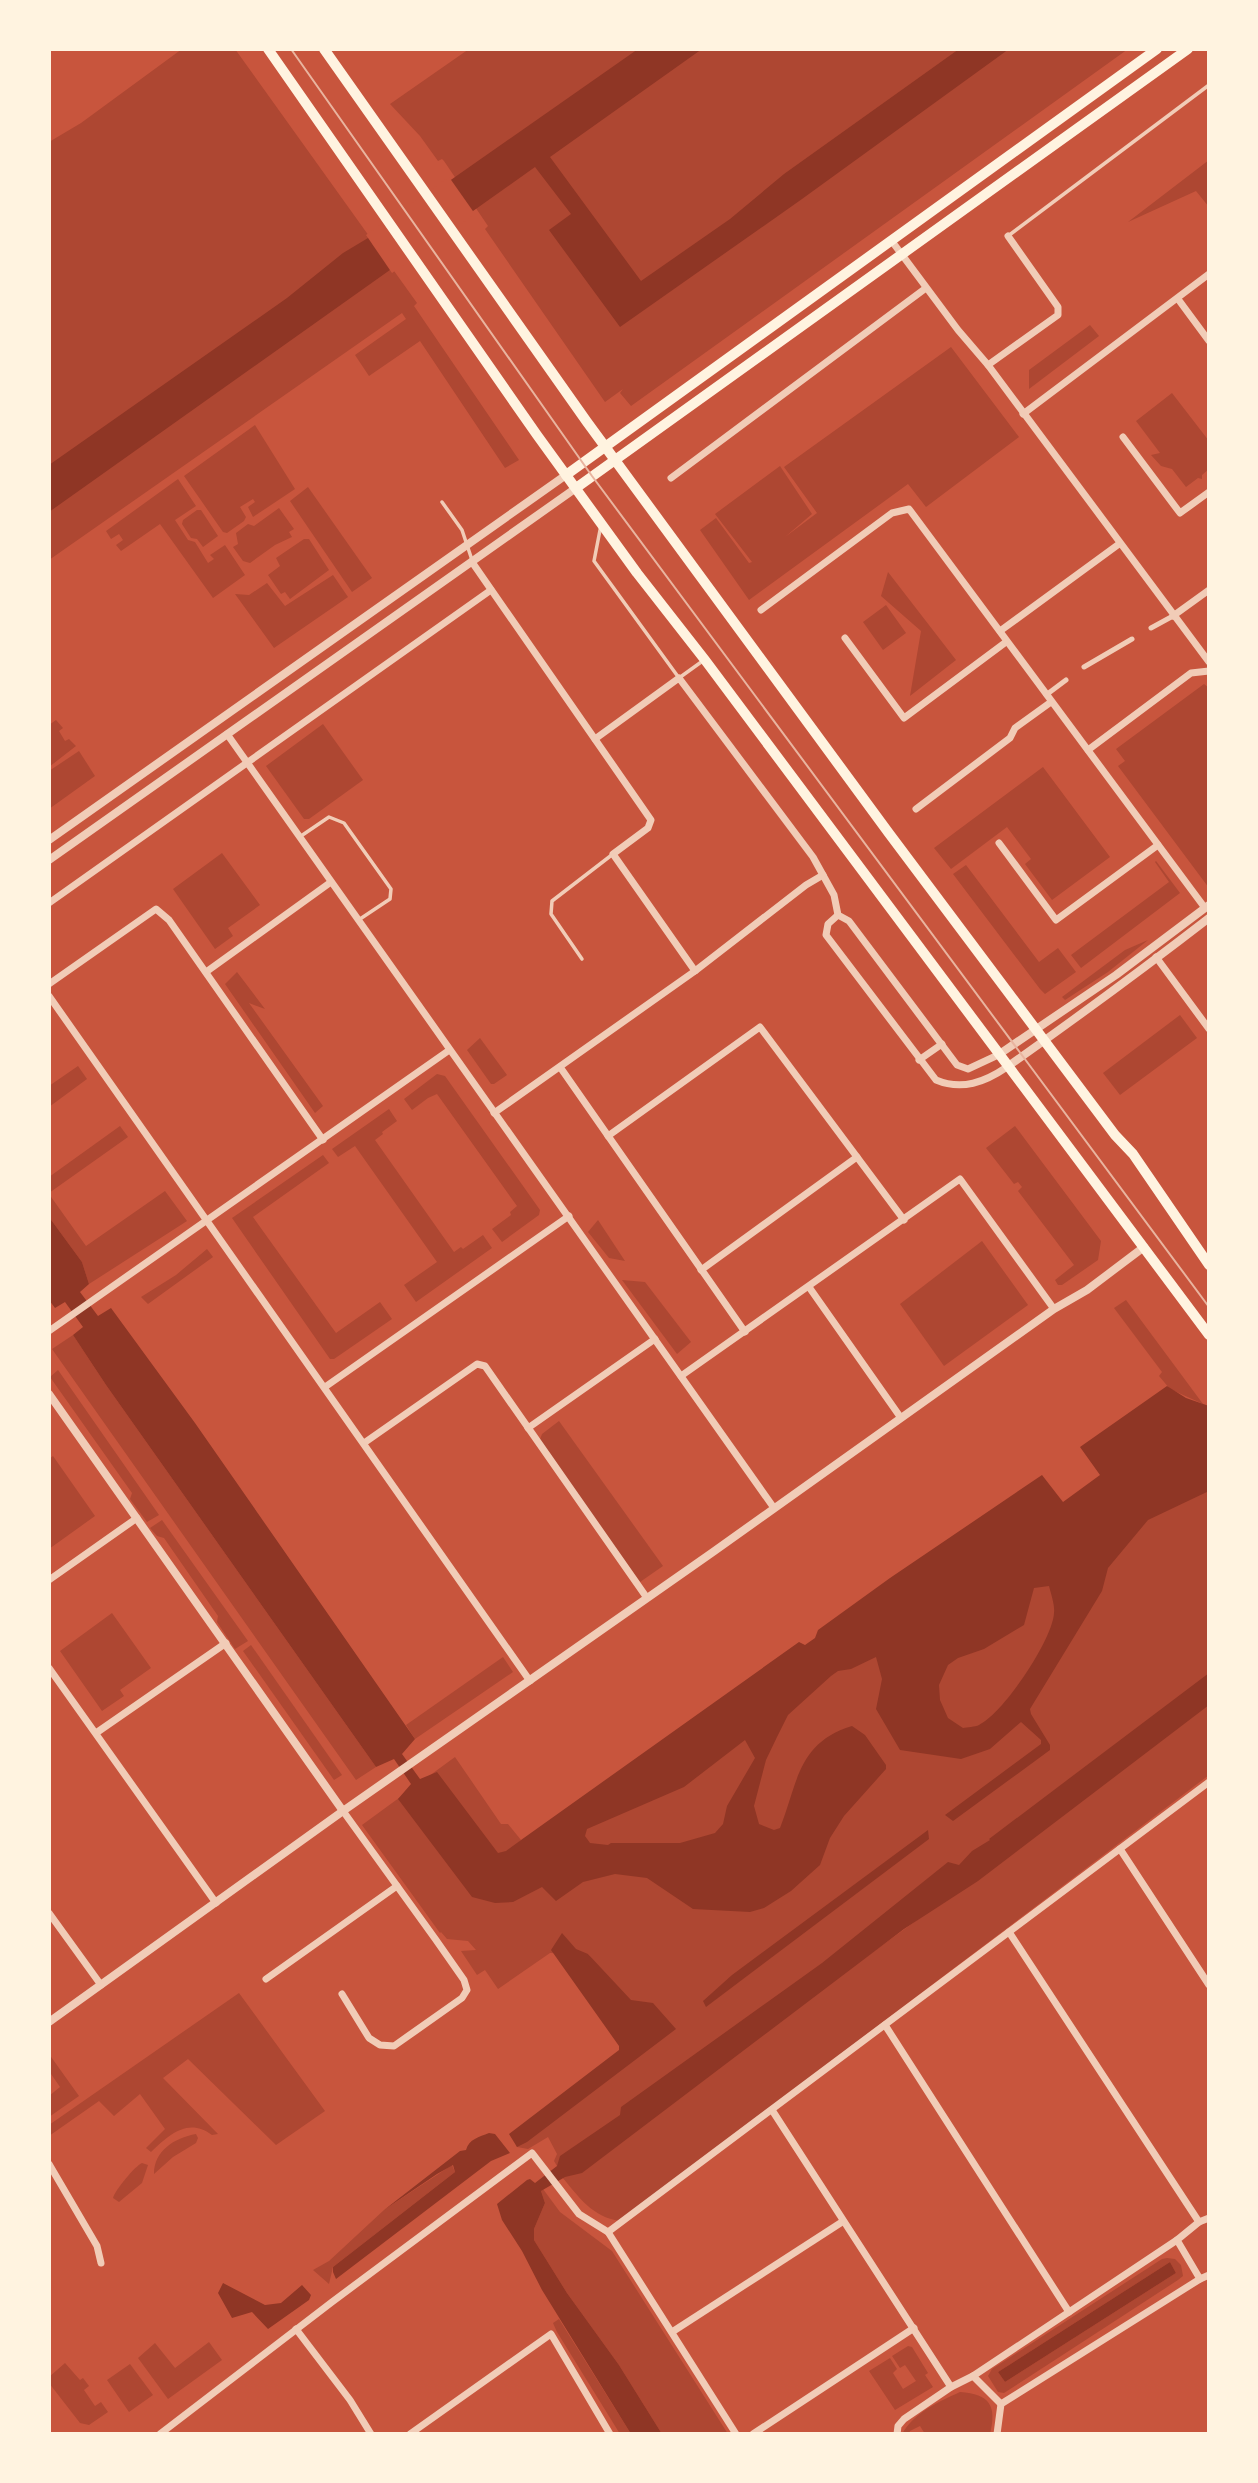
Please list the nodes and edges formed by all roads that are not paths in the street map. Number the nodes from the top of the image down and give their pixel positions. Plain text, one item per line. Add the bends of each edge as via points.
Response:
1 (268, 49) edge
2 (324, 49) edge
3 (1157, 49) edge
4 (1188, 49) edge
5 (1209, 85) edge
6 (1008, 236) joint
7 (891, 240) junction
8 (901, 254) junction
9 (1209, 274) edge
10 (926, 288) junction
11 (1178, 299) junction
12 (1209, 341) edge
13 (988, 366) junction
14 (1023, 415) junction
15 (1122, 437) dead end
16 (605, 446) junction
17 (615, 460) junction
18 (566, 475) junction
19 (671, 478) dead end
20 (576, 488) junction
21 (1209, 492) edge
22 (442, 502) dead end
23 (601, 523) junction
24 (468, 544) junction
25 (1119, 544) junction
26 (472, 562) junction
27 (491, 590) junction
28 (1209, 590) edge
29 (761, 610) dead end
30 (1173, 616) junction
31 (1151, 628) dead end
32 (1000, 631) junction
33 (845, 638) dead end
34 (1132, 639) dead end
35 (1006, 642) junction
36 (705, 660) junction
37 (1209, 663) edge
38 (1084, 667) dead end
39 (1209, 671) edge
40 (679, 678) junction
41 (1066, 680) dead end
42 (1049, 699) junction
43 (227, 734) junction
44 (595, 739) junction
45 (1088, 750) junction
46 (247, 762) junction
47 (916, 809) dead end
48 (299, 837) junction
49 (49, 840) edge
50 (999, 843) dead end
51 (1158, 845) junction
52 (613, 854) junction
53 (49, 860) edge
54 (823, 875) junction
55 (331, 882) junction
56 (49, 903) edge
57 (1208, 911) edge
58 (838, 915) junction
59 (358, 920) junction
60 (1151, 948) junction
61 (1156, 957) junction
62 (582, 958) dead end
63 (695, 971) junction
64 (205, 972) junction
65 (49, 984) edge
66 (49, 996) edge
67 (1036, 1029) junction
68 (1209, 1030) edge
69 (1045, 1041) junction
70 (942, 1044) junction
71 (449, 1051) junction
72 (998, 1055) junction
73 (919, 1060) junction
74 (560, 1067) junction
75 (1007, 1067) junction
76 (494, 1113) junction
77 (608, 1136) junction
78 (323, 1140) junction
79 (858, 1157) junction
80 (569, 1216) junction
81 (904, 1220) junction
82 (207, 1221) junction
83 (1144, 1247) junction
84 (1209, 1265) edge
85 (701, 1270) junction
86 (809, 1287) junction
87 (1054, 1310) junction
88 (49, 1331) edge
89 (746, 1332) junction
90 (1209, 1335) edge
91 (655, 1339) junction
92 (681, 1376) junction
93 (325, 1387) junction
94 (49, 1394) edge
95 (901, 1418) junction
96 (528, 1428) junction
97 (364, 1443) junction
98 (774, 1508) junction
99 (137, 1518) junction
100 (49, 1580) edge
101 (647, 1598) junction
102 (226, 1643) junction
103 (49, 1668) edge
104 (530, 1681) junction
105 (96, 1733) junction
106 (1209, 1782) edge
107 (342, 1811) junction
108 (1120, 1849) junction
109 (397, 1886) junction
110 (216, 1903) junction
111 (49, 1913) edge
112 (1009, 1932) junction
113 (266, 1979) dead end
114 (101, 1985) junction
115 (1209, 1985) edge
116 (342, 1994) dead end
117 (49, 2022) edge
118 (885, 2025) junction
119 (772, 2110) junction
120 (49, 2164) edge
121 (1209, 2218) edge
122 (842, 2221) junction
123 (1199, 2222) junction
124 (608, 2232) junction
125 (1177, 2240) junction
126 (101, 2263) dead end
127 (1209, 2275) edge
128 (1200, 2279) junction
129 (1069, 2312) junction
130 (914, 2328) junction
131 (296, 2329) junction
132 (673, 2332) junction
133 (973, 2376) junction
134 (951, 2387) junction
135 (1001, 2404) junction
136 (160, 2434) edge
137 (371, 2434) edge
138 (410, 2434) edge
139 (610, 2434) edge
140 (736, 2434) edge
141 (753, 2434) edge
142 (897, 2434) edge
143 (997, 2434) edge

1 - 18 main road
2 - 16 main road
3 - 7 main road
4 - 8 main road
5 - 6 lane
6 - 13 street via 1058,307 1058,315
7 - 8 street
7 - 16 main road
8 - 10 street
8 - 17 main road
9 - 11 street
10 - 13 street
10 - 19 street
11 - 12 street
11 - 14 street
13 - 14 street
14 - 25 street
15 - 21 street via 1180,513
16 - 17 main road
16 - 18 main road
17 - 20 main road
17 - 67 main road
18 - 20 main road
18 - 24 street
20 - 23 main road
20 - 26 street
22 - 24 lane
23 - 36 main road
23 - 40 lane via 594,561
24 - 26 lane
24 - 49 street
25 - 30 street
25 - 32 street
26 - 27 street
26 - 43 street
27 - 44 street
27 - 46 street
28 - 30 street
29 - 32 street via 892,513 909,509
30 - 31 street
30 - 37 street
32 - 35 street
33 - 35 street via 904,718
34 - 38 street
35 - 42 street
36 - 40 lane
36 - 72 main road
39 - 45 street via 1191,673
40 - 44 street
40 - 54 street
41 - 42 street
42 - 45 street
42 - 47 street via 1015,728 1010,738
43 - 46 street
43 - 53 street
44 - 52 street via 651,820 648,828
45 - 51 street
46 - 48 street
46 - 56 street
48 - 55 street
48 - 59 lane via 329,817 344,822 391,889 390,899
50 - 51 street via 1056,920
51 - 57 street
52 - 62 lane via 550,905 551,914
52 - 63 street
54 - 58 street
54 - 63 street
55 - 59 street
55 - 64 street
57 - 60 street
57 - 61 street
58 - 70 street via 849,921
58 - 73 street via 828,923 826,935
59 - 71 street
60 - 61 street
60 - 67 street
61 - 68 street
61 - 69 street
63 - 74 street
64 - 65 street via 169,920 156,909
64 - 78 street
66 - 82 street
67 - 69 main road
67 - 72 street
69 - 75 street
69 - 84 main road via 1133,1154
70 - 72 street via 963,1068
70 - 73 street
71 - 76 street
71 - 78 street
72 - 75 main road
73 - 75 street via 936,1080 957,1086 979,1082
74 - 76 street
74 - 77 street
75 - 83 main road
76 - 80 street
77 - 79 street via 760,1027
77 - 85 street
78 - 82 street
79 - 81 street
79 - 85 street
80 - 91 street
80 - 93 street
81 - 86 street
81 - 87 street via 960,1179
82 - 88 street
82 - 93 street
83 - 87 street
83 - 90 main road
85 - 89 street
86 - 89 street
86 - 95 street
87 - 95 street
89 - 92 street
91 - 92 street
91 - 96 street
92 - 98 street
93 - 97 street
94 - 99 street
95 - 98 street
96 - 97 street via 485,1366 477,1364
96 - 101 street
97 - 104 street
98 - 101 street
99 - 100 street
99 - 102 street
101 - 104 street
102 - 105 street
102 - 107 street
103 - 105 street
104 - 107 street
105 - 110 street
106 - 108 street
107 - 109 street
107 - 110 street
108 - 112 street
108 - 115 street
109 - 113 street
109 - 116 street via 467,1990 394,2046 369,2038
110 - 114 street
111 - 114 street
112 - 118 street
112 - 123 street
114 - 117 street
118 - 119 street
118 - 129 street
119 - 122 street
119 - 124 street
120 - 126 street via 97,2246
121 - 123 street
122 - 130 street
122 - 132 street
123 - 125 street
124 - 131 street via 579,2214 532,2153
124 - 132 street
125 - 128 street
125 - 129 street
127 - 128 street
128 - 135 street
129 - 133 street
130 - 134 street
130 - 141 street
131 - 136 street
131 - 137 street
132 - 140 street
133 - 134 street
133 - 135 street
134 - 142 street via 904,2419
135 - 143 street
138 - 139 street via 551,2334

